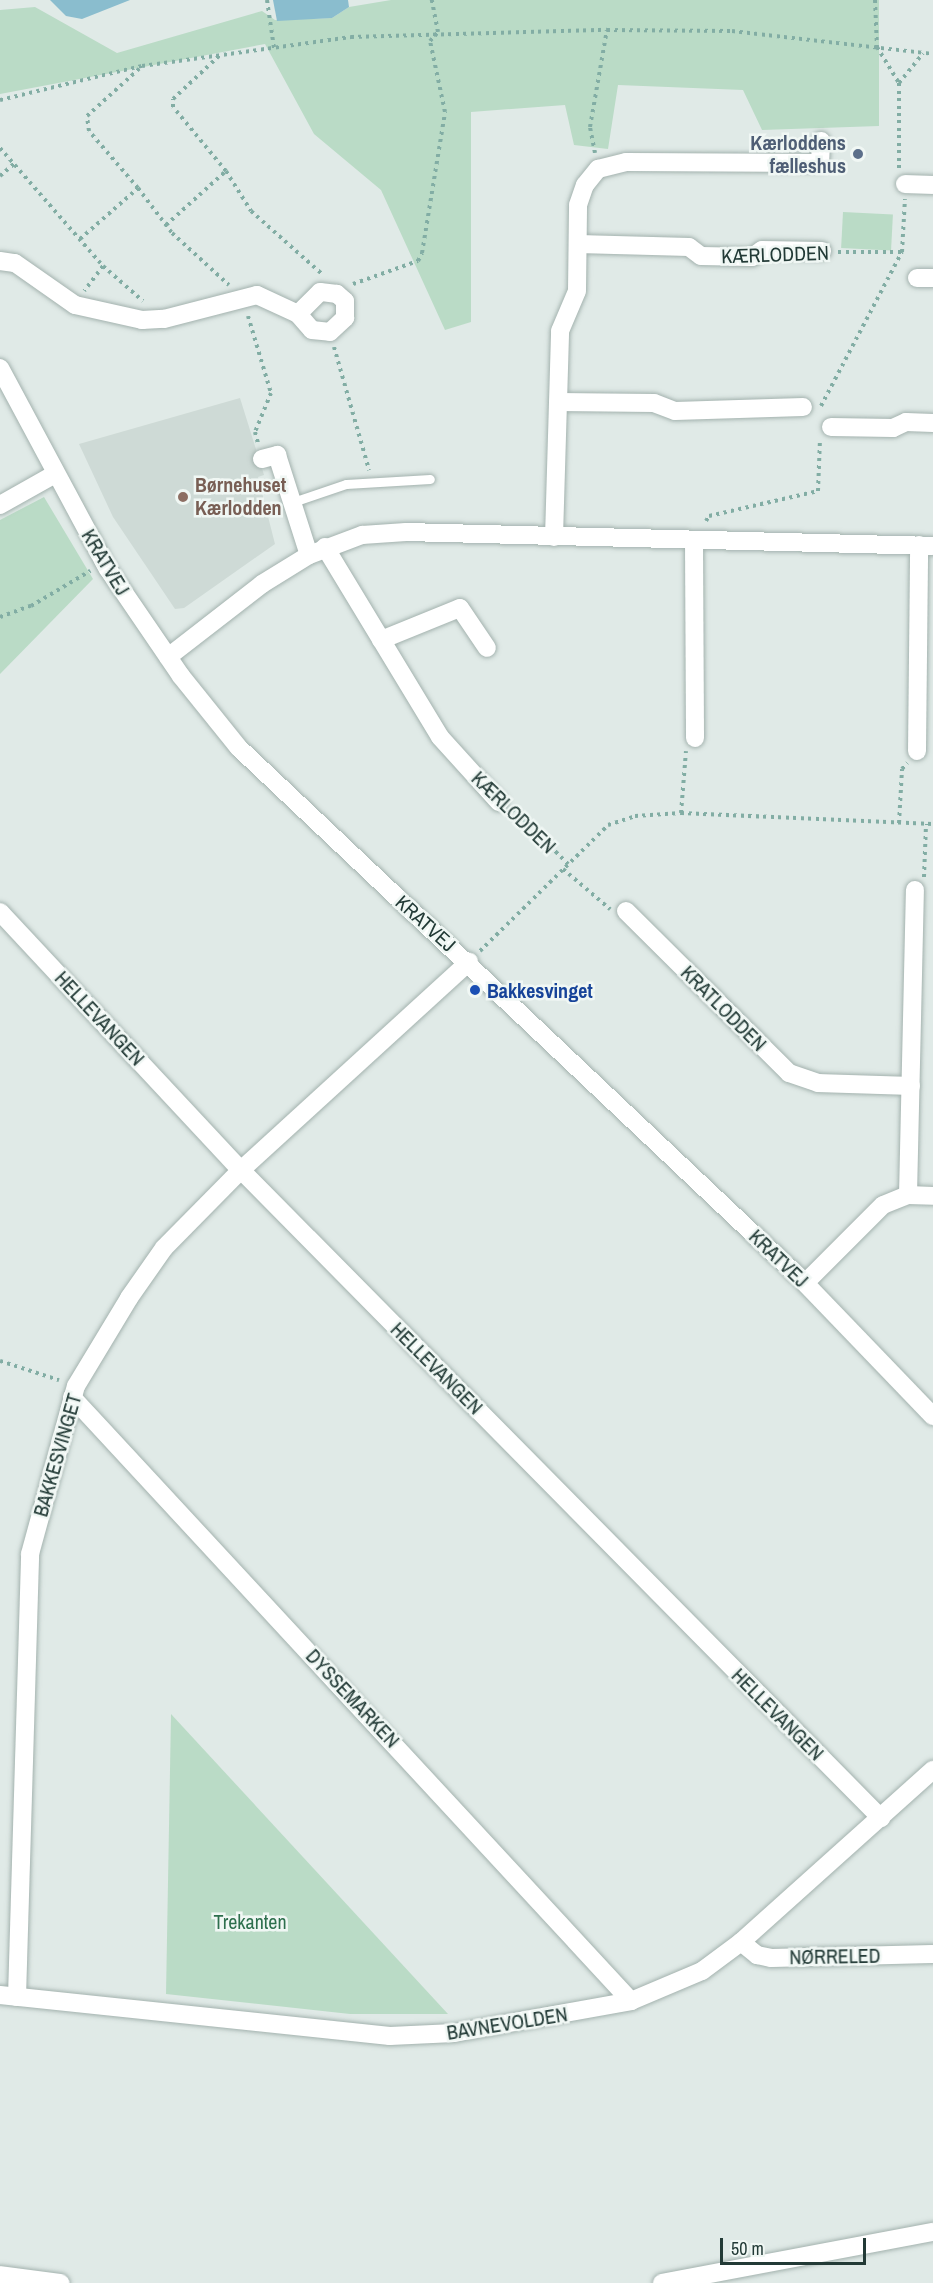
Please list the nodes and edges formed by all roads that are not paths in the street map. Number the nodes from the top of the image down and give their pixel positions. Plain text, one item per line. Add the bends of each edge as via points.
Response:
1 (821, 141) dead end
2 (905, 184) road end
3 (933, 185) edge
4 (578, 244) junction
5 (822, 251) road end
6 (0, 261) edge
7 (298, 314) junction
8 (0, 368) edge
9 (558, 402) junction
10 (803, 407) dead end
11 (933, 423) edge
12 (824, 427) road end
13 (262, 459) dead end
14 (55, 474) junction
15 (430, 479) dead end
16 (290, 503) junction
17 (0, 505) edge
18 (554, 537) junction
19 (694, 542) junction
20 (926, 545) edge
21 (317, 551) junction
22 (381, 640) junction
23 (487, 648) dead end
24 (168, 657) junction
25 (695, 738) road end
26 (917, 751) road end
27 (499, 802) road end
28 (915, 890) road end
29 (626, 911) road end
30 (0, 912) edge
31 (469, 962) junction
32 (911, 1086) junction
33 (241, 1170) junction
34 (908, 1195) junction
35 (933, 1196) edge
36 (804, 1283) junction
37 (74, 1391) junction
38 (933, 1416) edge
39 (933, 1770) edge
40 (881, 1818) junction
41 (741, 1942) junction
42 (933, 1954) edge
43 (8, 1996) edge
44 (631, 2001) junction
45 (933, 2232) edge
46 (0, 2275) edge
47 (60, 2283) edge
48 (662, 2283) edge

1 - 4 street via 820,163 626,162 598,169 585,185 578,205
2 - 3 street
4 - 5 street, KÆRLODDEN via 689,247 701,256 752,257 762,250
4 - 9 street via 577,291 560,331
6 - 7 street via 15,263 75,305 142,320 164,319 257,296
7 - 7 street via 321,292 337,294 345,301 345,318 330,332 306,327
8 - 14 street, KRATVEJ
9 - 10 street via 654,403 675,411
9 - 18 street
11 - 12 street via 906,422 893,428
13 - 16 street, KÆRLODDEN via 278,455
14 - 17 street
14 - 24 street, KRATVEJ via 104,562
15 - 16 lane via 346,484
16 - 21 street, KÆRLODDEN
18 - 19 street
18 - 21 street via 406,532 362,535
19 - 20 street
19 - 25 street
20 - 26 street
21 - 22 street, KÆRLODDEN
21 - 24 street via 262,584
22 - 23 street via 460,608
22 - 27 street, KÆRLODDEN via 440,737
24 - 31 street, KRATVEJ via 254,764
28 - 32 street
29 - 32 street, KRATLODDEN via 789,1073 818,1083
30 - 33 street, HELLEVANGEN
31 - 33 street, BAKKESVINGET
31 - 36 street, KRATVEJ
32 - 34 street
33 - 37 street, BAKKESVINGET via 164,1248
33 - 40 street, HELLEVANGEN
34 - 35 street
34 - 36 street via 883,1205
36 - 38 street, KRATVEJ
37 - 43 street, BAKKESVINGET via 30,1554
37 - 44 street, DYSSEMARKEN
39 - 40 street, BAVNEVOLDEN
40 - 41 street, BAVNEVOLDEN
41 - 42 street, NØRRELED via 757,1955 771,1958
41 - 44 street, BAVNEVOLDEN via 702,1971
43 - 44 street, BAVNEVOLDEN via 390,2036 454,2033
45 - 48 street
46 - 47 street

